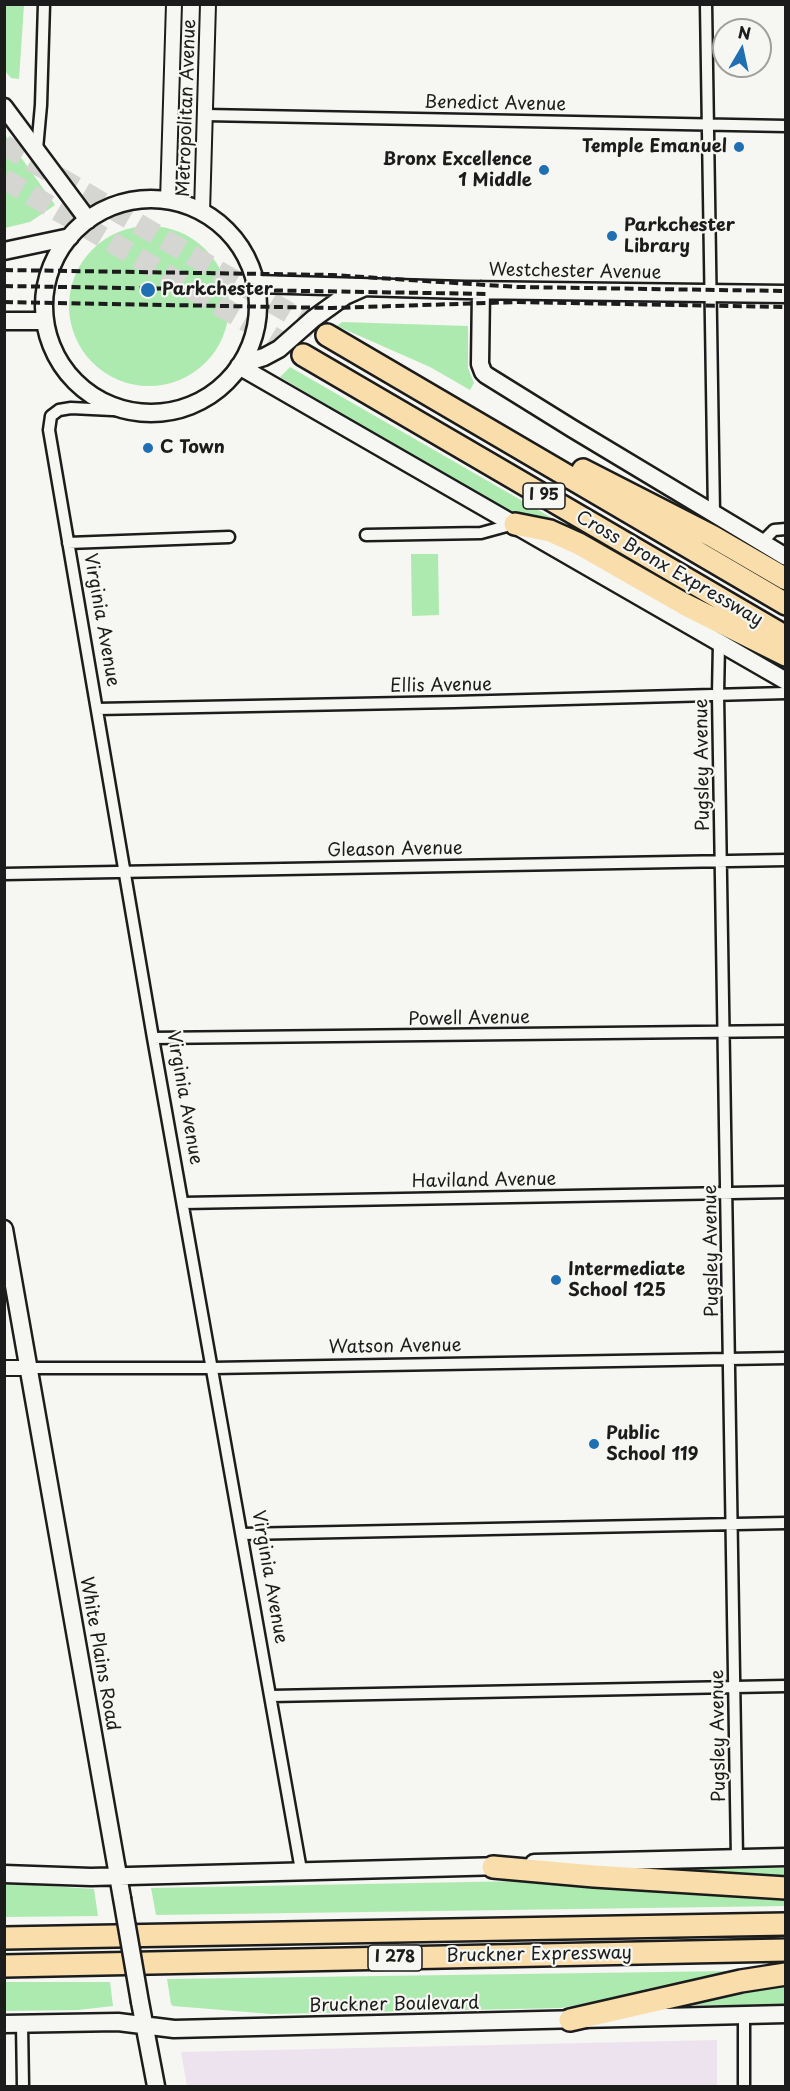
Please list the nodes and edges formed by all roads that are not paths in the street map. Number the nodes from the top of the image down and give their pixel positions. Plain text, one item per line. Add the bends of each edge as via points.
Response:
1 (44, 4) edge
2 (174, 4) edge
3 (207, 4) edge
4 (706, 4) edge
5 (4, 107) edge
6 (205, 115) junction
7 (708, 124) junction
8 (786, 126) edge
9 (37, 149) junction
10 (168, 201) junction
11 (202, 213) junction
12 (88, 220) junction
13 (70, 237) junction
14 (4, 251) edge
15 (255, 284) junction
16 (364, 287) junction
17 (481, 290) junction
18 (710, 293) junction
19 (786, 294) edge
20 (4, 321) edge
21 (45, 321) junction
22 (327, 334) tunnel mouth
23 (303, 355) tunnel mouth
24 (240, 365) junction
25 (407, 382) junction
26 (133, 411) junction
27 (714, 514) junction
28 (515, 524) junction
29 (786, 529) edge
30 (366, 535) dead end
31 (229, 537) dead end
32 (68, 543) junction
33 (763, 543) junction
34 (786, 557) edge
35 (786, 579) edge
36 (786, 604) edge
37 (786, 637) edge
38 (719, 643) junction
39 (786, 655) edge
40 (786, 681) edge
41 (786, 693) edge
42 (718, 695) junction
43 (97, 709) junction
44 (786, 860) edge
45 (721, 861) junction
46 (126, 872) junction
47 (4, 874) edge
48 (786, 1031) edge
49 (724, 1033) junction
50 (153, 1038) junction
51 (786, 1192) edge
52 (728, 1193) junction
53 (183, 1203) junction
54 (4, 1229) edge
55 (786, 1358) edge
56 (730, 1359) junction
57 (4, 1368) edge
58 (29, 1368) junction
59 (213, 1368) junction
60 (786, 1523) edge
61 (733, 1524) junction
62 (242, 1534) junction
63 (786, 1686) edge
64 (735, 1687) junction
65 (271, 1696) junction
66 (786, 1857) edge
67 (737, 1858) junction
68 (493, 1867) junction
69 (301, 1870) junction
70 (4, 1874) edge
71 (117, 1875) junction
72 (786, 1888) edge
73 (786, 1924) edge
74 (4, 1938) edge
75 (786, 1950) edge
76 (4, 1966) edge
77 (786, 1974) edge
78 (786, 2014) edge
79 (744, 2015) junction
80 (570, 2020) junction
81 (4, 2024) edge
82 (22, 2024) junction
83 (144, 2026) junction
84 (23, 2086) edge
85 (156, 2086) edge
86 (744, 2086) edge

1 - 9 street
2 - 10 street, Metropolitan Avenue
3 - 6 street, Metropolitan Avenue
4 - 7 street
5 - 9 main road
6 - 7 street, Benedict Avenue
6 - 11 street, Metropolitan Avenue
7 - 8 street, Benedict Avenue
7 - 18 street
9 - 12 main road
10 - 11 main road
10 - 12 main road via 126,202
11 - 15 main road via 236,241
12 - 13 main road
13 - 14 main road
13 - 21 main road via 55,258 48,278
15 - 16 main road, Westchester Avenue
15 - 24 main road via 257,322
16 - 17 main road, Westchester Avenue
16 - 24 main road via 345,296 279,349
17 - 18 main road, Westchester Avenue
17 - 27 main road via 483,372
18 - 19 main road, Westchester Avenue
18 - 27 street
20 - 21 main road
21 - 26 main road via 55,353 72,378 99,399
22 - 25 highway, Cross Bronx Expressway / I 95
23 - 37 highway, Cross Bronx Expressway / I 95
24 - 26 main road via 219,388 194,404 158,412
24 - 28 main road
25 - 35 highway via 674,515
25 - 36 highway, Cross Bronx Expressway / I 95
26 - 32 street, Virginia Avenue via 64,408 49,420
27 - 33 main road
28 - 30 street via 482,533
28 - 38 main road
28 - 39 highway via 550,531 579,544 693,609
29 - 33 street via 774,531
31 - 32 street
32 - 43 street, Virginia Avenue
33 - 34 main road
38 - 40 main road
38 - 42 street, Pugsley Avenue
41 - 42 street, Ellis Avenue
42 - 43 street, Ellis Avenue
42 - 45 street, Pugsley Avenue
43 - 46 street, Virginia Avenue
44 - 45 street, Gleason Avenue
45 - 46 street, Gleason Avenue
45 - 49 street, Pugsley Avenue
46 - 47 street, Gleason Avenue
46 - 50 street, Virginia Avenue
48 - 49 street, Powell Avenue
49 - 50 street, Powell Avenue
49 - 52 street, Pugsley Avenue
50 - 53 street, Virginia Avenue
51 - 52 street, Haviland Avenue
52 - 53 street, Haviland Avenue
52 - 56 street, Pugsley Avenue
53 - 59 street, Virginia Avenue
54 - 58 main road, White Plains Road
55 - 56 street, Watson Avenue
56 - 59 street, Watson Avenue
56 - 61 street, Pugsley Avenue
57 - 58 street, Watson Avenue
58 - 59 street, Watson Avenue
58 - 71 main road, White Plains Road
59 - 62 street, Virginia Avenue
60 - 61 street
61 - 62 street
61 - 64 street, Pugsley Avenue
62 - 65 street, Virginia Avenue
63 - 64 street
64 - 65 street
64 - 67 street, Pugsley Avenue
65 - 69 street, Virginia Avenue
66 - 67 main road
67 - 68 main road via 540,1862
68 - 69 main road
68 - 72 highway
69 - 71 main road
70 - 71 main road
71 - 83 main road, White Plains Road, bridge
73 - 74 highway, Bruckner Expressway / I 278
75 - 76 highway, Bruckner Expressway / I 278
77 - 80 highway
78 - 79 main road, Bruckner Boulevard
79 - 80 main road, Bruckner Boulevard
79 - 86 street
80 - 83 main road, Bruckner Boulevard via 174,2029
81 - 82 main road, Bruckner Boulevard
82 - 83 main road, Bruckner Boulevard via 118,2022
82 - 84 street
83 - 85 main road, White Plains Road

